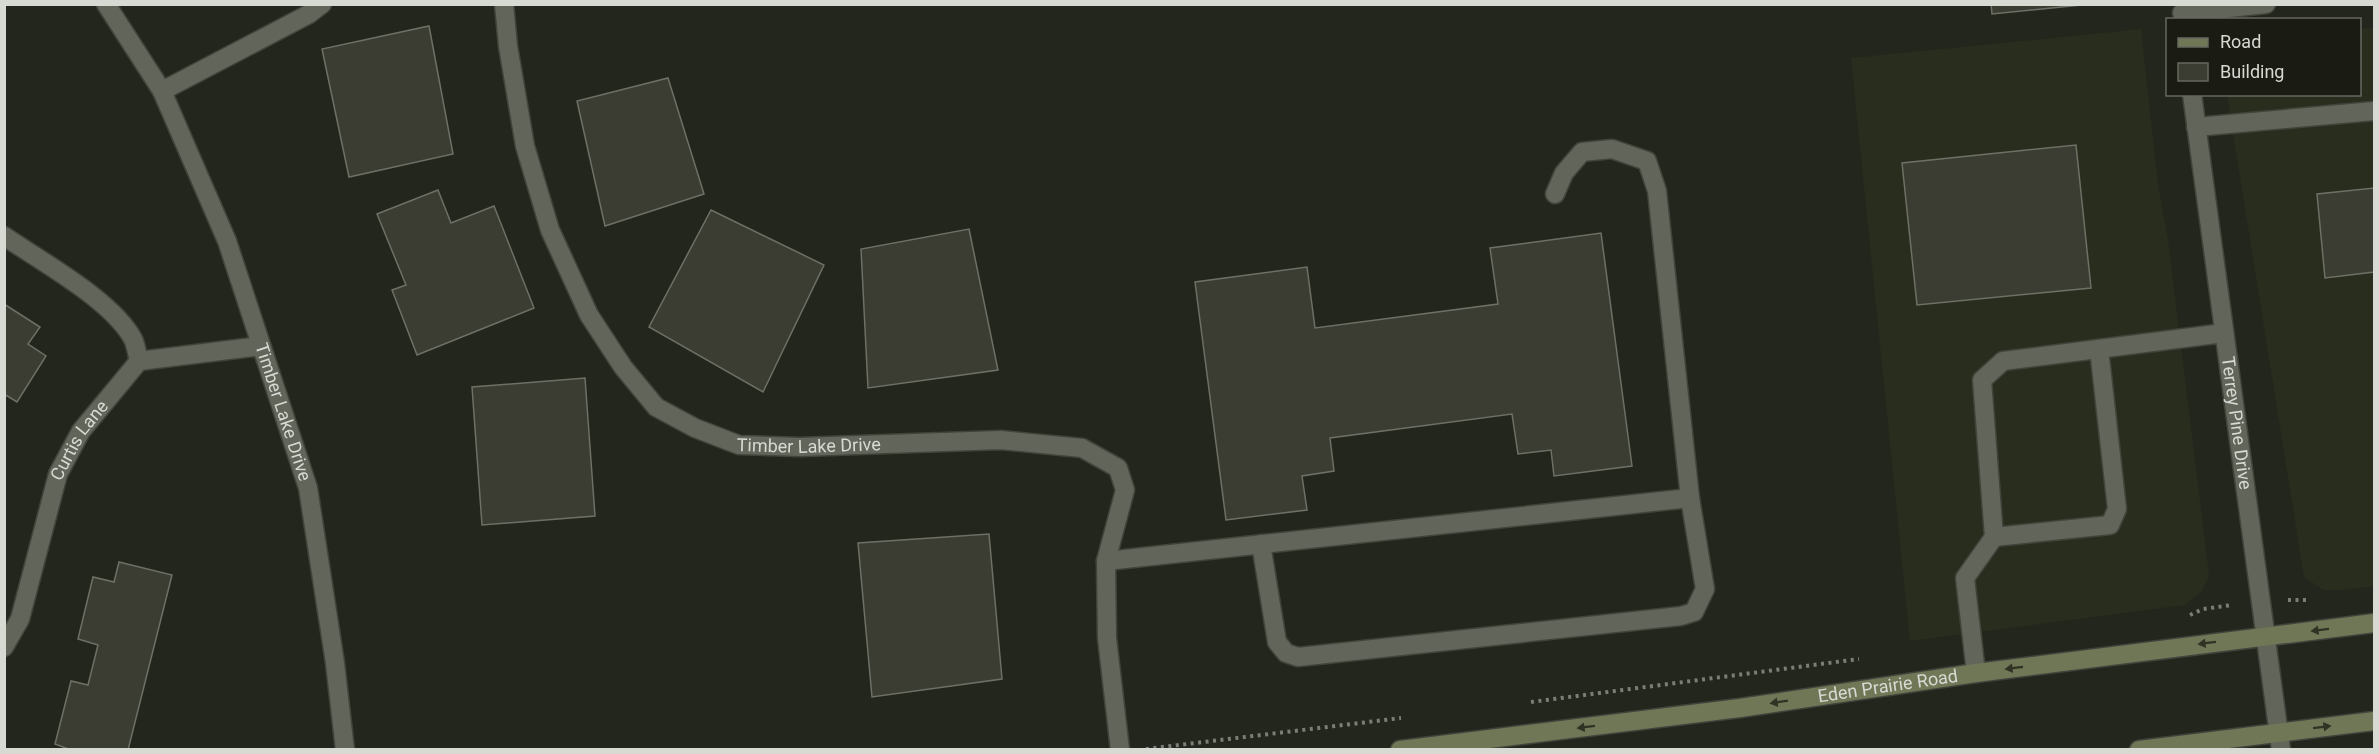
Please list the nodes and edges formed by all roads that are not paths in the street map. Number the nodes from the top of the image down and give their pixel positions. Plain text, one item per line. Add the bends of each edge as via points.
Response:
1 (106, 4) edge
2 (322, 4) edge
3 (504, 4) edge
4 (2266, 4) edge
5 (2182, 12) edge
6 (162, 91) junction
7 (2192, 96) edge
8 (2374, 111) edge
9 (2196, 127) junction
10 (1556, 194) dead end
11 (4, 236) edge
12 (2224, 333) junction
13 (261, 346) junction
14 (2099, 349) junction
15 (139, 362) junction
16 (1690, 498) junction
17 (1994, 537) junction
18 (1261, 544) junction
19 (1106, 561) junction
20 (2374, 623) edge
21 (2266, 637) junction
22 (4, 647) edge
23 (1976, 674) junction
24 (2374, 721) edge
25 (2280, 741) edge
26 (345, 750) edge
27 (1120, 750) edge
28 (1400, 750) edge
29 (2139, 750) edge

1 - 6 street, Timber Lake Drive
2 - 6 street
3 - 19 street, Timber Lake Drive via 525,146 550,230 589,315 622,367 656,406 695,428 739,445 800,447 1001,440 1082,448 1118,468 1125,490
4 - 5 street
6 - 13 street, Timber Lake Drive via 227,241
7 - 9 street, Terrey Pine Drive
8 - 9 street
9 - 12 street, Terrey Pine Drive
10 - 16 street via 1564,173 1582,152 1612,149 1647,161 1657,191
11 - 15 street via 94,298 121,322 134,340
12 - 14 street
12 - 21 street, Terrey Pine Drive
13 - 15 street
13 - 26 street, Timber Lake Drive via 308,488
14 - 17 street via 2003,361 1982,380
14 - 17 street via 2117,509 2110,525
15 - 22 street, Curtis Lane via 81,431 58,474 20,619
16 - 18 street
16 - 18 street via 1705,589 1694,612 1610,624 1298,657 1286,653 1276,642
17 - 23 street via 1965,578
18 - 19 street
19 - 27 street, Timber Lake Drive via 1107,638
20 -> 21 main road, Eden Prairie Road
21 -> 23 main road, Eden Prairie Road
21 - 25 street, Terrey Pine Drive
23 -> 28 main road, Eden Prairie Road
25 -> 24 main road
25 - 29 main road

